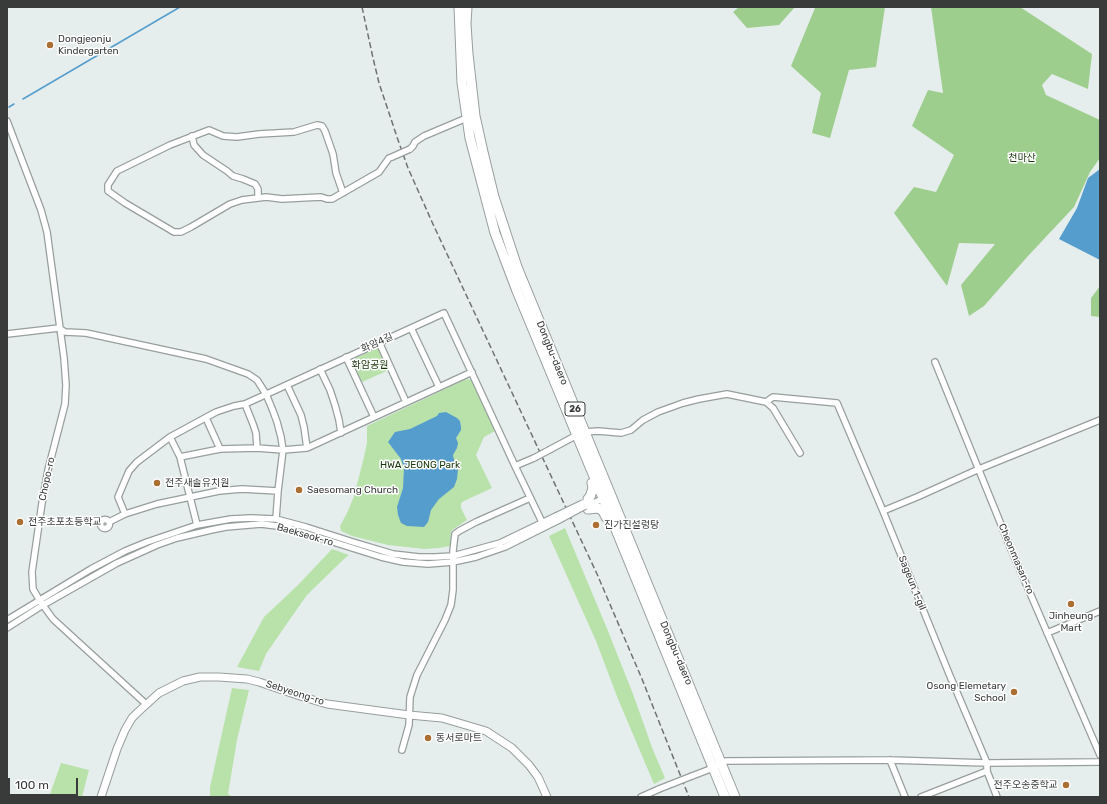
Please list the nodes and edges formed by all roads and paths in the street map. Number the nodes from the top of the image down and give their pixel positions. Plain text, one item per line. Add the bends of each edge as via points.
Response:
1 (458, 7) edge
2 (467, 7) edge
3 (471, 117) junction
4 (7, 121) edge
5 (192, 136) junction
6 (342, 193) junction
7 (258, 198) junction
8 (59, 328) junction
9 (411, 328) junction
10 (7, 334) edge
11 (379, 342) junction
12 (346, 357) junction
13 (935, 362) dead end
14 (320, 369) junction
15 (472, 372) junction
16 (288, 385) junction
17 (439, 387) junction
18 (266, 394) junction
19 (406, 402) junction
20 (766, 402) junction
21 (245, 404) junction
22 (374, 417) junction
23 (206, 418) junction
24 (1100, 420) edge
25 (341, 432) junction
26 (581, 433) junction
27 (170, 437) junction
28 (256, 448) junction
29 (307, 448) junction
30 (220, 449) junction
31 (283, 450) junction
32 (800, 453) dead end
33 (180, 457) junction
34 (515, 466) junction
35 (979, 469) junction
36 (596, 482) junction
37 (278, 491) junction
38 (606, 496) junction
39 (190, 497) junction
40 (530, 498) junction
41 (586, 504) junction
42 (883, 511) junction
43 (125, 514) junction
44 (610, 515) junction
45 (557, 518) junction
46 (276, 519) junction
47 (109, 522) dead end
48 (542, 522) junction
49 (197, 525) junction
50 (453, 559) junction
51 (42, 603) junction
52 (1100, 611) edge
53 (7, 620) edge
54 (7, 628) edge
55 (1047, 633) junction
56 (146, 704) junction
57 (410, 715) junction
58 (402, 750) dead end
59 (1100, 755) edge
60 (890, 760) junction
61 (1100, 762) edge
62 (721, 763) junction
63 (987, 763) junction
64 (713, 768) junction
65 (987, 771) junction
66 (101, 797) edge
67 (547, 797) edge
68 (641, 797) edge
69 (725, 797) edge
70 (735, 797) edge
71 (905, 797) edge
72 (921, 797) edge
73 (997, 797) edge

1 - 3 main road, Dongbu-daero / 26 via 462,82
2 - 3 main road, Dongbu-daero / 26
3 - 6 street, bridge via 424,136 410,149 389,158 379,172
3 - 26 main road, Dongbu-daero / 26 via 470,138 495,233 517,291
4 - 8 street, Chopo-ro via 48,232
5 - 6 street via 209,130 223,136 237,137 294,132 317,125 322,126 333,154
5 - 7 street via 194,145 203,155 233,176 255,184
5 - 7 street via 117,171 108,185 108,191 174,232 191,227 230,204
6 - 7 street via 332,199
8 - 10 street
8 - 18 street via 65,332 86,333 206,359 248,374 257,380
8 - 51 street, Chopo-ro via 66,385 64,404 48,470 32,572 33,589
9 - 11 street, 화암4길
9 - 15 street, 화암4길 via 444,313
9 - 17 street
11 - 12 street, 화암4길
11 - 19 street
12 - 14 street, 화암4길
12 - 22 street
13 - 35 street, Cheonmasan-ro
14 - 16 street, 화암4길
14 - 25 street via 330,390
15 - 17 street
15 - 34 street, 화암4길
16 - 18 street, 화암4길
16 - 29 street via 304,427
17 - 19 street
18 - 21 street, 화암4길
18 - 31 street via 277,422
19 - 22 street
20 - 26 street via 720,394 670,407 643,420 631,430 621,433
20 - 32 street
20 - 42 street, Sageun 1-gil via 773,397 837,402
21 - 23 street, 화암4길 via 225,409
21 - 28 street via 254,428
22 - 25 street
23 - 27 street, 화암4길
23 - 30 street
24 - 35 street
25 - 29 street
26 - 34 street, bridge
26 - 36 main road, Dongbu-daero / 26
26 - 38 main road, Dongbu-daero / 26
27 - 33 street
27 - 43 street, 화암4길 via 129,471 118,497
28 - 30 street
28 - 31 street
29 - 31 street
30 - 33 street
31 - 37 street
33 - 39 street
34 - 40 street, 화암4길
35 - 42 street
35 - 55 street, Cheonmasan-ro
36 - 38 main road, Dongbu-daero / 26
36 - 41 main road via 592,483 593,488
37 - 39 street via 242,489
37 - 46 street
38 - 41 street, Baekseok-ro
38 - 44 main road, Dongbu-daero / 26
38 - 62 main road, Dongbu-daero / 26
39 - 43 street
39 - 49 street
40 - 48 street, 화암4길
40 - 50 street via 455,534
41 - 44 main road via 588,508 603,511 606,517
41 - 45 street, Baekseok-ro, bridge
42 - 63 street, Sageun 1-gil
43 - 47 street
44 - 64 main road, Dongbu-daero / 26
45 - 48 street, Baekseok-ro
45 - 50 street, Baekseok-ro via 505,547 476,557
46 - 49 street, Baekseok-ro via 231,519
46 - 50 street, Baekseok-ro via 393,554
48 - 50 street, Baekseok-ro via 500,543
49 - 51 street, Baekseok-ro via 125,551 91,569
50 - 51 street, Baekseok-ro via 428,564 403,562 285,527 244,525 199,532 157,545
50 - 57 street via 451,605 417,675 410,697
51 - 53 street, Baekseok-ro
51 - 54 street, Baekseok-ro
51 - 56 street, Chopo-ro via 68,634
52 - 55 street
55 - 59 street, Cheonmasan-ro
56 - 57 street, Sebyeong-ro via 159,693 184,681 200,677 232,677 259,682 327,704
56 - 66 street, Sebyeong-ro via 132,718 125,730
57 - 58 street
57 - 67 street, Sebyeong-ro via 442,718 486,731 512,748 528,765 538,777
60 - 62 street
60 - 63 street
60 - 71 street
61 - 63 street
62 - 64 street
62 - 70 main road, Dongbu-daero / 26
63 - 65 street, Sageun 1-gil
64 - 68 street, bridge
64 - 69 main road, Dongbu-daero / 26
65 - 72 street
65 - 73 street, Sageun 1-gil

